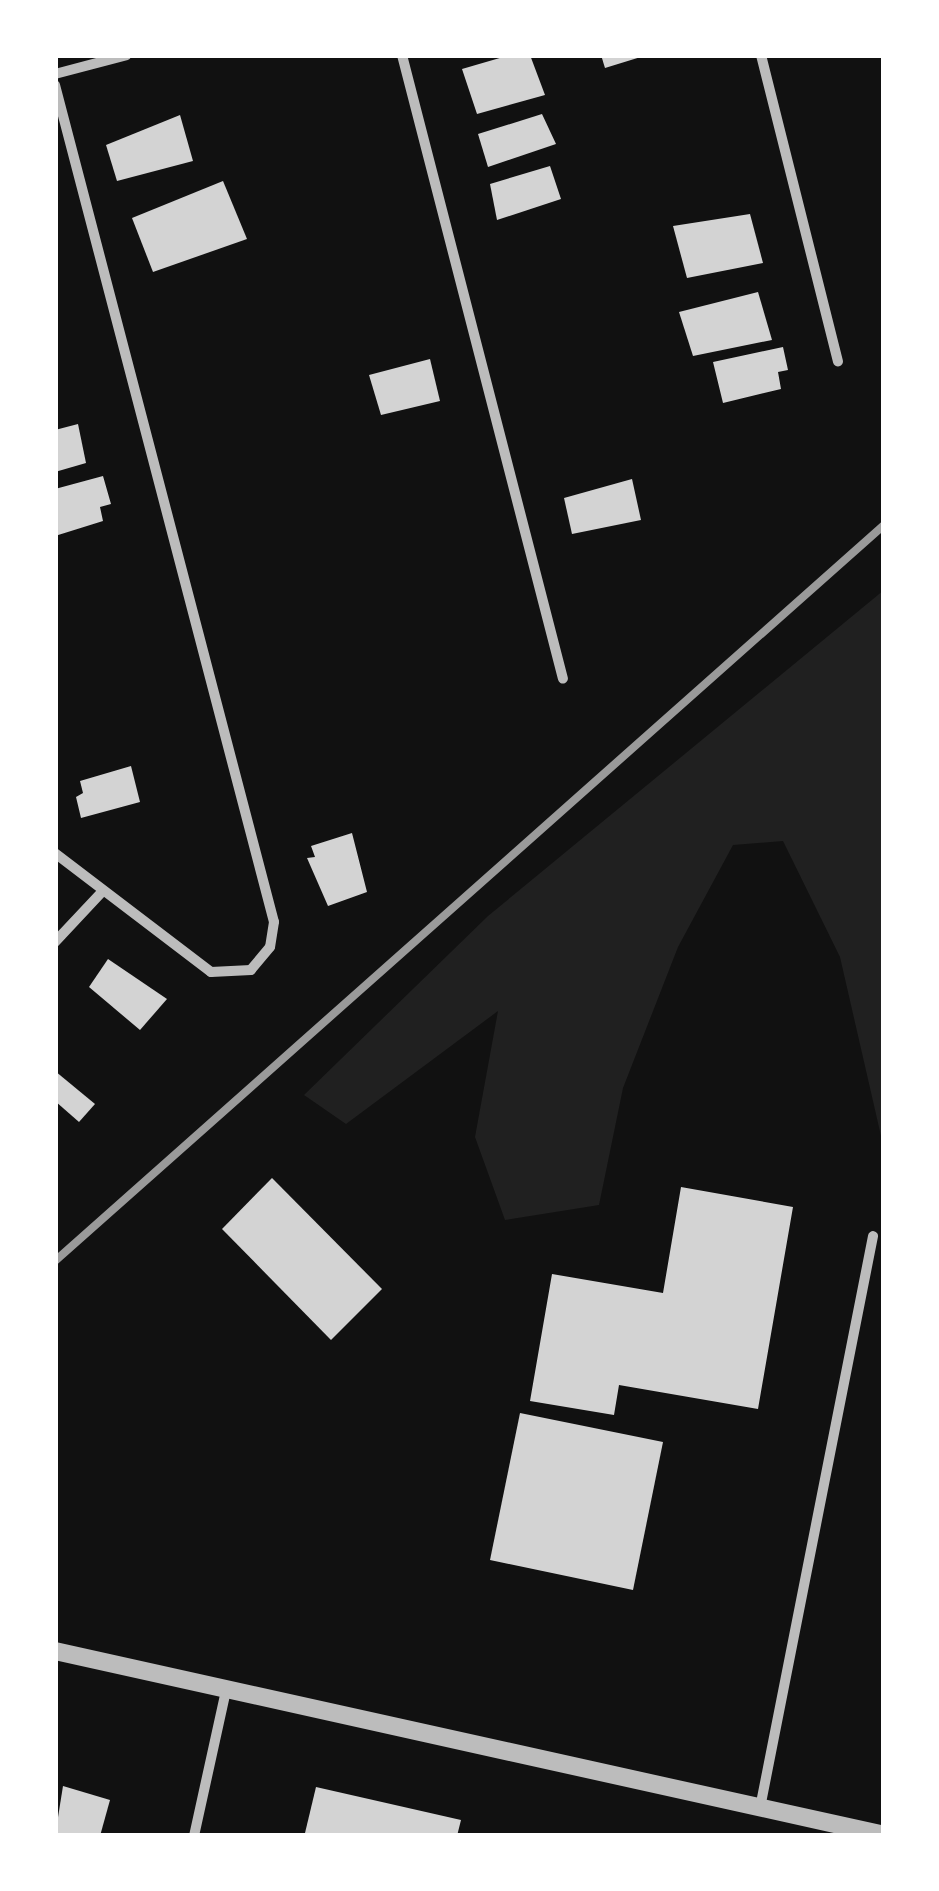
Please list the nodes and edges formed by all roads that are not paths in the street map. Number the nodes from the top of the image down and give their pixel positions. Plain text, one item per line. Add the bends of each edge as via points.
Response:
1 (127, 55) edge
2 (402, 55) edge
3 (761, 55) edge
4 (55, 74) edge
5 (55, 85) edge
6 (838, 361) dead end
7 (563, 678) dead end
8 (55, 853) edge
9 (102, 892) junction
10 (55, 942) edge
11 (872, 1236) dead end
12 (55, 1651) edge
13 (226, 1690) junction
14 (760, 1810) junction
15 (884, 1835) edge
16 (194, 1836) edge

1 - 4 street
2 - 7 street
3 - 6 street
5 - 9 street via 274,922 270,947 251,970 210,972
8 - 9 street
9 - 10 street
11 - 14 street
12 - 13 street
13 - 14 street
13 - 16 street
14 - 15 street

